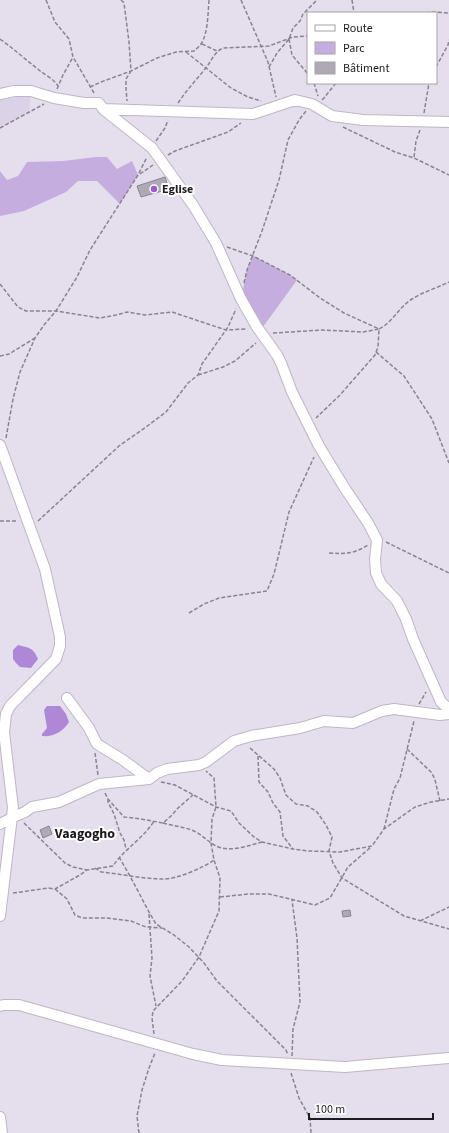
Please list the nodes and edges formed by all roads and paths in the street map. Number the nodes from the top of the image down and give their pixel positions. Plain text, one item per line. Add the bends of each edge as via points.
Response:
1 (46, 0) edge
2 (121, 0) edge
3 (209, 0) edge
4 (241, 0) edge
5 (317, 0) edge
6 (352, 0) edge
7 (354, 12) edge
8 (437, 13) edge
9 (449, 14) edge
10 (307, 36) edge
11 (0, 39) edge
12 (289, 39) junction
13 (449, 40) edge
14 (202, 44) junction
15 (261, 46) junction
16 (216, 51) junction
17 (186, 52) junction
18 (73, 57) junction
19 (437, 65) edge
20 (206, 68) junction
21 (269, 68) junction
22 (131, 71) junction
23 (307, 73) edge
24 (335, 84) edge
25 (58, 86) junction
26 (90, 87) junction
27 (0, 94) edge
28 (54, 98) junction
29 (263, 101) dead end
30 (312, 104) junction
31 (101, 106) junction
32 (278, 106) junction
33 (128, 109) junction
34 (172, 111) junction
35 (332, 116) junction
36 (449, 122) edge
37 (241, 123) dead end
38 (0, 128) edge
39 (152, 148) junction
40 (161, 161) junction
41 (138, 174) junction
42 (449, 174) edge
43 (216, 243) junction
44 (253, 256) junction
45 (449, 282) edge
46 (0, 284) edge
47 (244, 285) dead end
48 (241, 299) junction
49 (56, 311) junction
50 (257, 327) junction
51 (379, 329) junction
52 (226, 330) junction
53 (264, 336) junction
54 (36, 338) junction
55 (376, 352) junction
56 (0, 356) edge
57 (198, 375) junction
58 (309, 425) junction
59 (319, 446) junction
60 (1, 448) edge
61 (449, 463) edge
62 (0, 521) edge
63 (29, 523) junction
64 (376, 540) junction
65 (329, 553) dead end
66 (449, 573) edge
67 (189, 613) dead end
68 (432, 681) junction
69 (67, 698) dead end
70 (449, 710) edge
71 (417, 711) junction
72 (449, 714) edge
73 (97, 744) junction
74 (250, 748) dead end
75 (407, 749) junction
76 (258, 756) junction
77 (206, 771) dead end
78 (149, 779) junction
79 (99, 784) junction
80 (193, 795) junction
81 (108, 799) junction
82 (449, 799) edge
83 (440, 800) junction
84 (216, 808) junction
85 (14, 817) junction
86 (154, 821) junction
87 (163, 823) junction
88 (0, 824) edge
89 (384, 829) junction
90 (262, 842) junction
91 (211, 843) junction
92 (372, 846) junction
93 (293, 849) junction
94 (126, 850) junction
95 (329, 851) junction
96 (119, 857) junction
97 (214, 860) junction
98 (95, 868) junction
99 (86, 870) junction
100 (130, 876) junction
101 (342, 878) junction
102 (55, 889) junction
103 (2, 897) junction
104 (220, 897) junction
105 (292, 900) junction
106 (449, 907) edge
107 (149, 912) junction
108 (0, 916) edge
109 (420, 921) junction
110 (150, 927) junction
111 (163, 928) junction
112 (449, 929) edge
113 (199, 957) junction
114 (0, 1006) edge
115 (156, 1007) junction
116 (155, 1043) junction
117 (449, 1058) edge
118 (291, 1064) junction
119 (0, 1117) edge
120 (2, 1133) edge
121 (140, 1133) edge
122 (311, 1133) edge

1 - 18 path via 55,22 69,39
2 - 22 path via 124,4
3 - 14 path
4 - 15 path
5 - 12 path via 303,14
6 - 7 path
8 - 9 path
10 - 12 path
11 - 25 path
12 - 15 path
12 - 21 path
12 - 23 path via 292,55
13 - 19 path
14 - 16 path
14 - 17 path via 194,51
15 - 16 path via 223,48
15 - 21 path
16 - 20 path
17 - 20 path
17 - 22 path via 176,52 157,58
18 - 25 path
18 - 26 path
20 - 29 path via 231,88
20 - 34 path
21 - 32 path
22 - 26 path
22 - 33 path via 126,80
24 - 30 path via 324,98
25 - 28 path
26 - 31 path
27 - 28 street via 31,91
28 - 31 street
28 - 38 path
30 - 32 street via 295,100
30 - 35 street
30 - 44 path via 288,140 279,180
31 - 33 street
31 - 39 street
32 - 34 street via 253,114
33 - 34 street
34 - 39 path
35 - 36 street via 363,120
35 - 42 path via 344,128
37 - 40 path via 228,132 175,151
39 - 40 street
39 - 41 path
40 - 41 path
40 - 43 street
41 - 49 path via 90,250
43 - 44 path
43 - 48 street
44 - 47 path
44 - 51 path via 290,274 320,298
45 - 51 path via 412,299
46 - 49 path via 18,307 26,312
48 - 50 street
48 - 52 path
49 - 52 path via 100,318 127,312 145,315 172,312
49 - 54 path
50 - 52 path
50 - 53 street
51 - 53 path via 363,332 322,330 270,333
51 - 55 path
52 - 57 path via 202,364
53 - 57 path via 235,362
53 - 58 street via 277,355
54 - 56 path via 9,354
54 - 60 path via 20,372 8,433
55 - 58 path via 340,395
55 - 61 path via 404,376 432,419
57 - 63 path via 188,383 166,412 119,446 71,491
58 - 59 street
59 - 64 street
59 - 67 path via 289,512 274,574 267,591 219,598
60 - 63 street
62 - 63 path
63 - 85 street via 45,569 60,646 56,659 10,706 6,714 4,732
64 - 65 path via 361,550 347,554
64 - 66 path via 385,541
64 - 68 street via 376,573 397,601
68 - 70 street via 441,702
68 - 71 path
69 - 73 street via 89,728
71 - 72 street
71 - 75 path
71 - 78 street via 394,709 353,723 324,720 300,728 251,736 234,741 206,762 167,769
73 - 78 street
73 - 79 path via 94,754
74 - 76 path
75 - 83 path via 432,773
75 - 89 path
76 - 93 path via 258,782 268,792 280,812 283,836
76 - 95 path via 274,769 286,795 296,804 308,806 317,812 332,837
77 - 84 path via 214,778
78 - 79 street
78 - 80 path via 175,785
79 - 81 path
79 - 85 street via 59,802 32,807
80 - 84 path
80 - 87 path
81 - 86 path via 124,817
81 - 94 path
82 - 83 path
83 - 89 path via 415,807
84 - 90 path via 231,811 239,823
84 - 91 path via 212,818
85 - 88 street
85 - 99 path via 64,863
85 - 103 street
86 - 87 path
86 - 94 path
87 - 91 path via 186,828
89 - 92 path
90 - 91 path via 237,849 222,848
90 - 93 path
91 - 97 path
92 - 95 path via 340,852
92 - 101 path via 348,867
93 - 95 path
94 - 96 path
95 - 101 path
96 - 98 path via 113,866
96 - 100 path
97 - 100 path via 166,879
97 - 104 path via 220,878
98 - 99 path
98 - 100 path via 101,872
99 - 102 path
100 - 107 path
101 - 105 path via 330,898 324,902 315,905
101 - 109 path via 404,916
102 - 103 path via 9,893
102 - 110 path via 67,899 75,915 82,918 131,921
103 - 108 street
104 - 105 path via 269,894
104 - 113 path via 219,911
105 - 118 path via 297,938 300,1002 292,1029
106 - 109 path
107 - 110 path
107 - 111 path via 156,924
109 - 112 path
110 - 111 path
110 - 115 path via 150,976
111 - 113 path
113 - 115 path via 182,981
113 - 118 path via 217,981 286,1050
114 - 116 street via 19,1005
115 - 116 path via 152,1018
116 - 118 street via 222,1060
116 - 121 path via 156,1051 142,1090 137,1116
117 - 118 street via 345,1066
118 - 122 path via 291,1074 299,1098 310,1118
119 - 120 street

